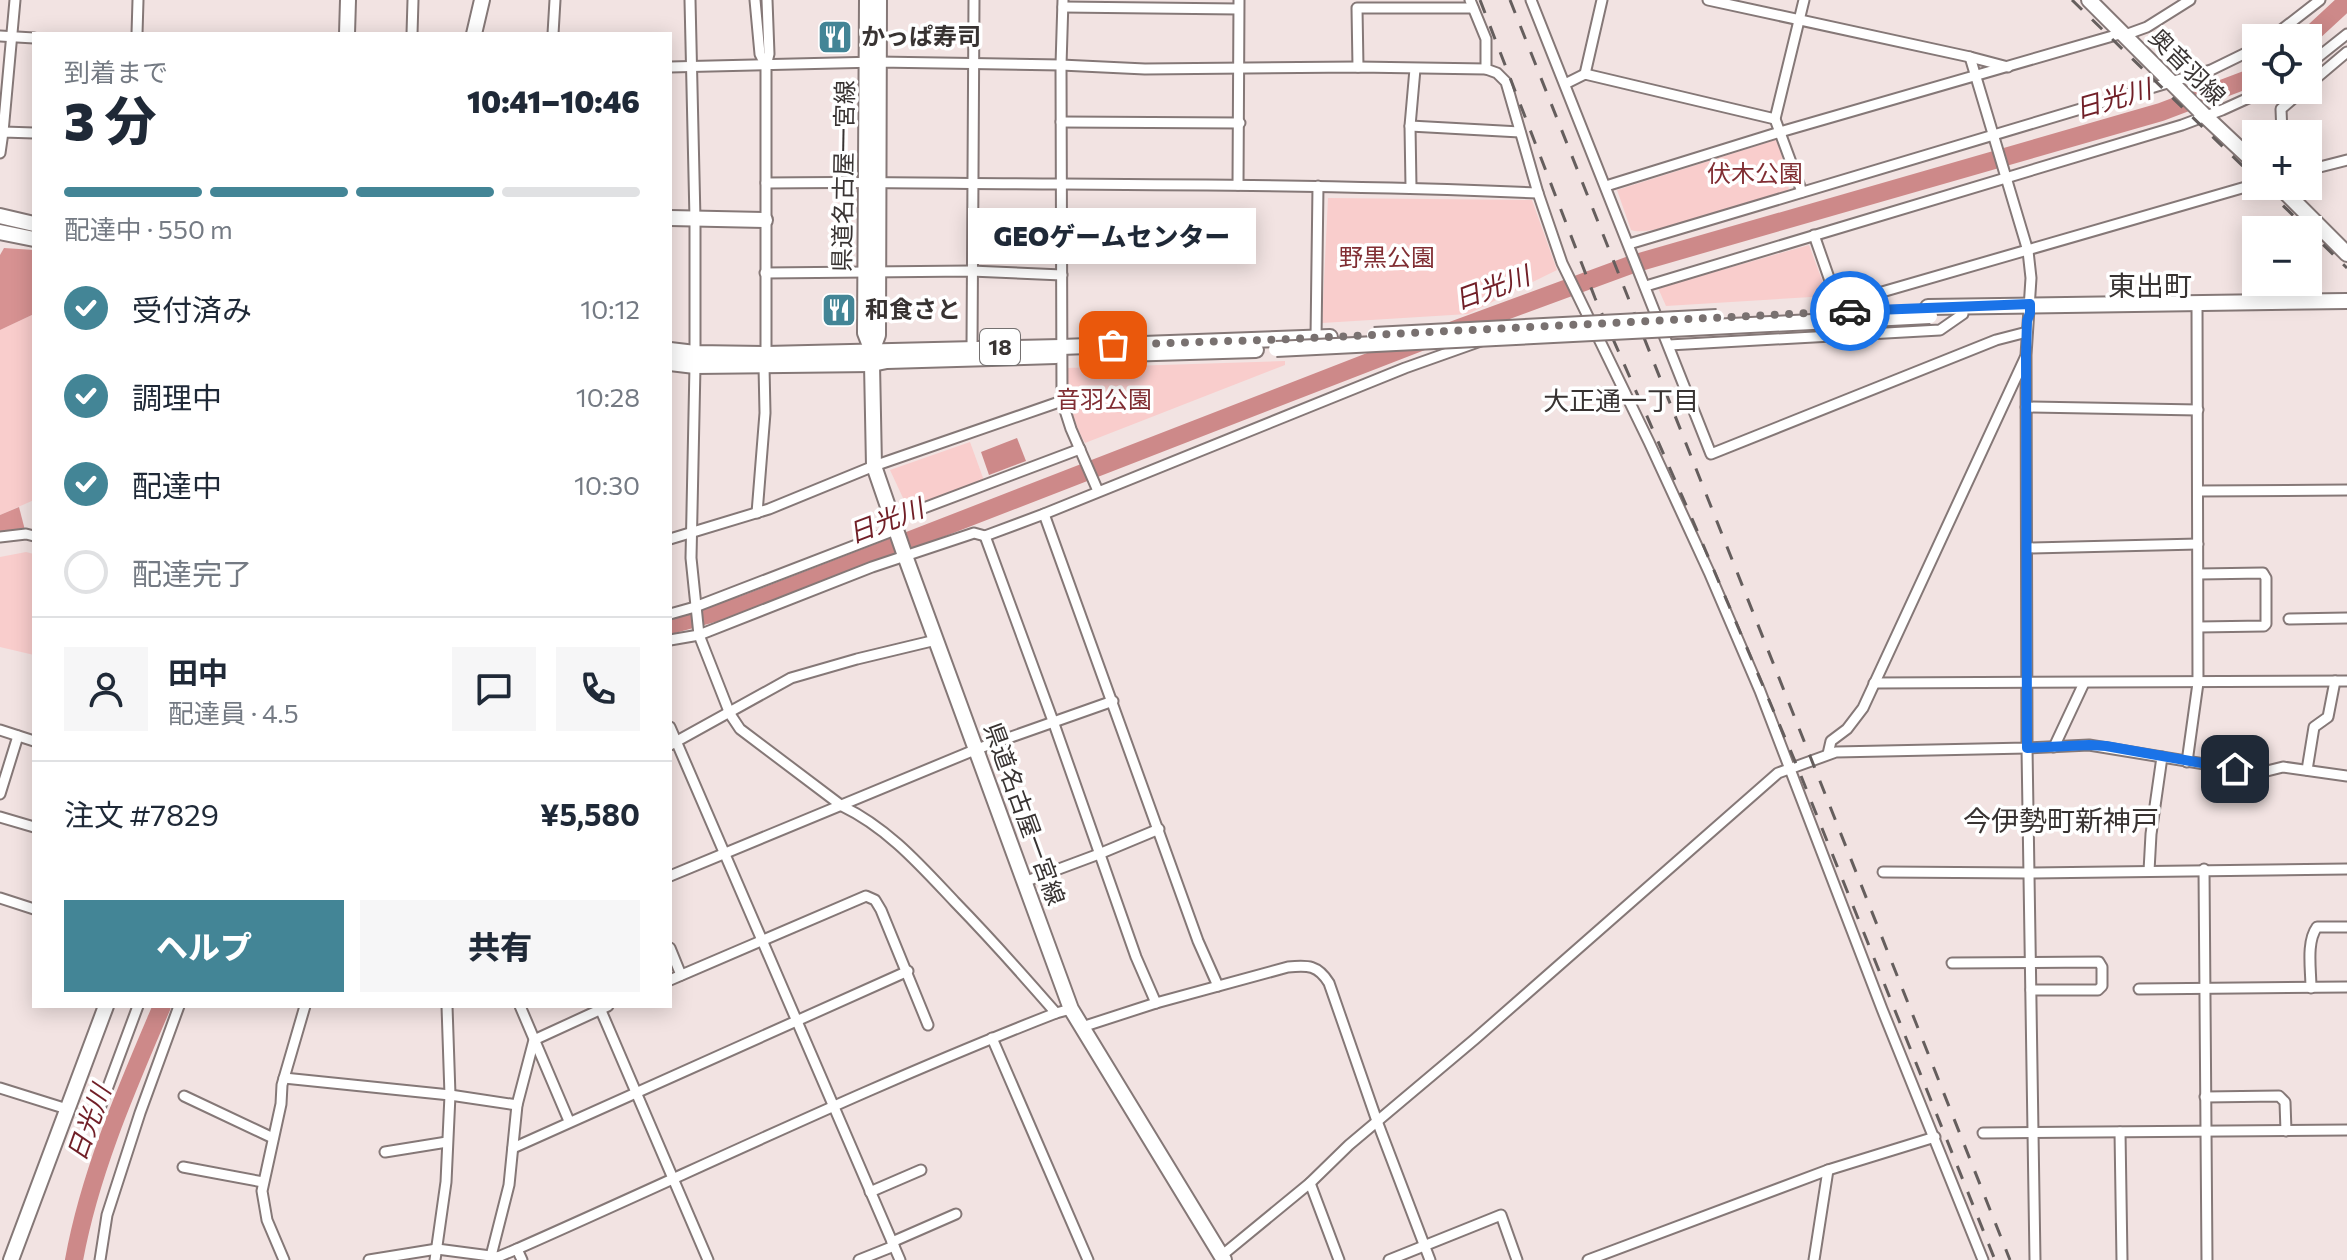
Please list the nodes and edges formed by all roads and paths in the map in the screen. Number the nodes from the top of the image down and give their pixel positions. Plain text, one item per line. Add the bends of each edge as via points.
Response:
1 (15, 0) edge
2 (138, 0) edge
3 (348, 0) edge
4 (413, 0) edge
5 (482, 0) edge
6 (555, 0) edge
7 (690, 0) edge
8 (755, 0) edge
9 (767, 0) edge
10 (867, 0) edge
11 (879, 0) edge
12 (974, 0) edge
13 (1531, 0) edge
14 (1602, 0) edge
15 (1708, 0) edge
16 (1804, 0) edge
17 (2089, 0) edge
18 (2187, 0) edge
19 (2320, 0) edge
20 (1063, 3) edge
21 (1472, 4) edge
22 (1238, 5) edge
23 (1800, 20) junction
24 (2289, 24) edge
25 (137, 32) edge
26 (347, 32) edge
27 (412, 32) edge
28 (474, 32) edge
29 (553, 32) edge
30 (2124, 34) junction
31 (2347, 34) edge
32 (0, 36) edge
33 (12, 37) junction
34 (32, 38) edge
35 (2347, 52) edge
36 (2322, 54) edge
37 (2242, 55) edge
38 (1970, 57) junction
39 (873, 63) junction
40 (974, 64) junction
41 (1061, 65) junction
42 (766, 66) junction
43 (672, 67) edge
44 (1358, 67) junction
45 (2008, 67) junction
46 (692, 68) junction
47 (1240, 68) junction
48 (1415, 69) junction
49 (1486, 69) junction
50 (2322, 73) edge
51 (1585, 74) junction
52 (1976, 77) junction
53 (2172, 83) junction
54 (1565, 84) junction
55 (2242, 100) edge
56 (2204, 115) junction
57 (1775, 119) junction
58 (1061, 122) junction
59 (1240, 123) junction
60 (1410, 126) junction
61 (1, 132) edge
62 (1520, 132) junction
63 (1780, 132) junction
64 (32, 133) edge
65 (1994, 136) junction
66 (2242, 151) edge
67 (0, 153) edge
68 (2347, 160) edge
69 (2322, 166) edge
70 (2005, 176) junction
71 (873, 182) junction
72 (766, 183) junction
73 (972, 183) junction
74 (1061, 184) junction
75 (1238, 185) junction
76 (1318, 186) junction
77 (1606, 186) junction
78 (1411, 187) junction
79 (2242, 188) edge
80 (1802, 192) junction
81 (1538, 193) junction
82 (2293, 200) edge
83 (0, 216) edge
84 (672, 218) edge
85 (695, 219) junction
86 (765, 220) junction
87 (32, 224) edge
88 (0, 232) edge
89 (1814, 235) junction
90 (32, 239) edge
91 (1630, 246) junction
92 (2028, 251) junction
93 (2347, 254) edge
94 (871, 271) junction
95 (971, 271) junction
96 (765, 273) junction
97 (1062, 275) junction
98 (1645, 284) junction
99 (2347, 301) edge
100 (2030, 308) junction
101 (2197, 308) junction
102 (2347, 310) edge
103 (1929, 311) junction
104 (1963, 314) junction
105 (1594, 328) junction
106 (2027, 332) junction
107 (1323, 337) junction
108 (1669, 345) junction
109 (972, 348) junction
110 (672, 351) edge
111 (1061, 352) junction
112 (2026, 355) junction
113 (872, 358) junction
114 (695, 360) junction
115 (765, 360) junction
116 (672, 363) edge
117 (1062, 401) junction
118 (2026, 407) junction
119 (2198, 410) junction
120 (1081, 451) junction
121 (874, 466) junction
122 (2347, 490) edge
123 (1098, 491) junction
124 (2198, 491) junction
125 (757, 513) junction
126 (1044, 514) junction
127 (894, 527) junction
128 (692, 531) junction
129 (32, 536) edge
130 (985, 536) junction
131 (0, 537) edge
132 (672, 538) edge
133 (2198, 544) junction
134 (2027, 548) junction
135 (904, 554) junction
136 (2199, 574) junction
137 (695, 610) junction
138 (672, 614) edge
139 (2347, 618) edge
140 (2289, 619) dead end
141 (2199, 627) junction
142 (699, 634) junction
143 (672, 640) edge
144 (936, 640) junction
145 (2335, 681) junction
146 (2347, 681) edge
147 (2027, 682) junction
148 (1874, 683) junction
149 (2084, 683) junction
150 (2198, 683) junction
151 (1113, 701) junction
152 (730, 714) junction
153 (1053, 721) junction
154 (0, 730) edge
155 (18, 736) junction
156 (32, 740) edge
157 (673, 743) edge
158 (2054, 747) junction
159 (2027, 748) junction
160 (977, 749) junction
161 (1828, 754) junction
162 (2162, 757) junction
163 (2187, 762) junction
164 (1791, 768) junction
165 (2307, 770) junction
166 (2347, 776) edge
167 (0, 794) edge
168 (842, 806) junction
169 (0, 817) edge
170 (32, 826) edge
171 (1159, 829) junction
172 (723, 853) junction
173 (1099, 854) junction
174 (2204, 869) junction
175 (2347, 869) edge
176 (2149, 871) junction
177 (1883, 872) dead end
178 (2030, 873) junction
179 (672, 875) edge
180 (1024, 882) junction
181 (0, 898) edge
182 (32, 908) edge
183 (2347, 927) edge
184 (761, 940) junction
185 (672, 953) edge
186 (1952, 963) dead end
187 (2030, 963) junction
188 (908, 971) junction
189 (681, 975) junction
190 (672, 979) edge
191 (1218, 986) junction
192 (2347, 987) edge
193 (2204, 988) junction
194 (2311, 988) junction
195 (2139, 989) dead end
196 (2031, 990) junction
197 (1156, 1003) junction
198 (105, 1008) edge
199 (137, 1008) edge
200 (178, 1008) edge
201 (304, 1008) edge
202 (447, 1008) edge
203 (521, 1008) edge
204 (601, 1008) edge
205 (603, 1008) edge
206 (1064, 1011) junction
207 (796, 1022) junction
208 (928, 1025) dead end
209 (1082, 1027) junction
210 (992, 1038) junction
211 (534, 1040) junction
212 (284, 1078) junction
213 (0, 1088) edge
214 (635, 1092) junction
215 (450, 1095) junction
216 (184, 1096) dead end
217 (2205, 1097) junction
218 (517, 1105) junction
219 (833, 1107) junction
220 (67, 1109) junction
221 (96, 1119) dead end
222 (569, 1121) junction
223 (1377, 1121) junction
224 (2347, 1130) edge
225 (2206, 1131) junction
226 (2286, 1131) junction
227 (2032, 1132) junction
228 (2120, 1132) junction
229 (1983, 1133) dead end
230 (1935, 1137) junction
231 (273, 1138) junction
232 (447, 1142) junction
233 (513, 1148) junction
234 (385, 1152) dead end
235 (183, 1167) dead end
236 (921, 1170) dead end
237 (1828, 1170) junction
238 (674, 1180) junction
239 (263, 1182) junction
240 (1310, 1183) junction
241 (870, 1192) junction
242 (956, 1214) dead end
243 (893, 1244) junction
244 (1424, 1245) junction
245 (437, 1249) junction
246 (517, 1249) junction
247 (1608, 1256) edge
248 (496, 1258) edge
249 (1221, 1259) edge
250 (11, 1260) edge
251 (100, 1260) edge
252 (284, 1260) edge
253 (369, 1260) edge
254 (435, 1260) edge
255 (522, 1260) edge
256 (708, 1260) edge
257 (859, 1260) edge
258 (900, 1260) edge
259 (1088, 1260) edge
260 (1339, 1260) edge
261 (1389, 1260) edge
262 (1430, 1260) edge
263 (1517, 1260) edge
264 (1588, 1260) edge
265 (1814, 1260) edge
266 (1983, 1260) edge
267 (2035, 1260) edge
268 (2122, 1260) edge
269 (2207, 1260) edge

1 - 33 street
2 - 25 street
3 - 26 main road
4 - 27 street
5 - 28 main road
6 - 29 street
7 - 46 street
8 - 42 street
9 - 42 street
10 - 39 main road, 県道名古屋一宮線
11 - 39 main road, 県道名古屋一宮線
12 - 40 street
13 - 54 street
14 - 51 street
15 - 23 street
16 - 23 street
17 - 30 main road, 奥音羽線
18 - 30 street via 2147,27
19 - 24 street
20 - 22 street
20 - 41 street
21 - 44 street via 1357,8
21 - 49 street via 1486,39
22 - 47 street
23 - 38 street
23 - 57 street
30 - 45 street
30 - 53 main road, 奥音羽線
31 - 36 street
32 - 33 street
33 - 34 street
33 - 61 street
35 - 50 street
37 - 53 street
38 - 45 street
38 - 52 street
39 - 40 street
39 - 42 street
39 - 71 main road, 県道名古屋一宮線
40 - 41 street
40 - 73 street
41 - 47 street
41 - 58 street
42 - 46 street
42 - 72 street
43 - 46 street
44 - 47 street
44 - 48 street
45 - 52 street
46 - 85 street
47 - 59 street
48 - 49 street
48 - 60 street
49 - 62 street via 1506,82
51 - 54 street
51 - 57 street
52 - 63 street
52 - 65 street
53 - 56 main road, 奥音羽線
53 - 65 street
54 - 77 street
55 - 56 street
56 - 66 main road, 奥音羽線
56 - 70 street
57 - 63 street
58 - 59 street
58 - 74 street
59 - 75 street
60 - 62 street
60 - 78 street
61 - 64 street
61 - 67 street
62 - 81 street
63 - 77 street
63 - 80 street
65 - 70 street
65 - 80 street
68 - 69 street
70 - 89 street
70 - 92 street
71 - 72 street
71 - 73 street
71 - 94 main road, 県道名古屋一宮線
72 - 86 street
73 - 74 street
73 - 95 street
74 - 75 street
74 - 97 street
75 - 76 street
76 - 78 street
76 - 107 street
77 - 91 street
78 - 81 street
79 - 92 street
80 - 91 street
81 - 105 street via 1562,263
82 - 93 main road
83 - 87 main road
84 - 85 main road
85 - 86 main road
85 - 114 street
86 - 96 street
88 - 90 main road
89 - 92 street via 1835,295 1875,294
89 - 98 street
91 - 98 street
92 - 100 street
94 - 95 street
94 - 96 street
94 - 113 main road, 県道名古屋一宮線 via 865,333
95 - 97 street
95 - 109 street
96 - 115 street
97 - 111 street
98 - 108 street
99 - 101 main road, 18
100 - 101 main road, 18
100 - 103 main road, 18
100 - 104 main road, 18
100 - 106 street
101 - 102 main road, 18
101 - 119 street
103 - 104 main road, 18
103 - 107 main road, 18, bridge
103 - 111 main road, 18, bridge via 1276,349
104 - 108 street via 1940,330
105 - 123 street via 1499,334
105 - 164 street via 1709,572
106 - 108 street via 1711,454
106 - 112 street
107 - 111 main road, 18
109 - 111 main road, 18
109 - 113 main road, 18
110 - 114 main road, 18
111 - 113 main road, 18
111 - 117 street
112 - 118 street
112 - 148 street
113 - 115 main road, 18
113 - 121 main road, 県道名古屋一宮線
114 - 115 main road, 18
114 - 116 main road, 18
114 - 128 street
115 - 125 street
117 - 120 street
117 - 121 street
118 - 119 street
118 - 134 street
119 - 124 street
120 - 123 street
120 - 127 street
121 - 125 street
121 - 127 main road, 県道名古屋一宮線
122 - 124 street
123 - 126 street
124 - 133 street
125 - 128 street
126 - 130 street
126 - 151 street
127 - 135 main road, 県道名古屋一宮線
127 - 137 street
128 - 132 street
128 - 137 street
129 - 131 street
130 - 135 street via 974,533
130 - 153 street
133 - 134 street
133 - 136 street
134 - 147 street
135 - 142 street
135 - 144 main road, 県道名古屋一宮線
136 - 141 street
136 - 141 street via 2263,573 2266,578 2264,626
137 - 138 street
137 - 142 street
139 - 140 street
141 - 150 street
142 - 143 street
142 - 152 street
144 - 152 street via 791,678
144 - 160 main road, 県道名古屋一宮線
145 - 146 street
145 - 150 street
145 - 165 street via 2328,717 2314,727
147 - 148 street
147 - 149 street
147 - 159 street
148 - 161 street via 1855,720 1831,741
149 - 150 street
149 - 158 street
150 - 163 street
151 - 153 street
151 - 171 street
152 - 157 street
152 - 168 street via 740,729
153 - 160 street
153 - 173 street
154 - 155 street
155 - 156 street
155 - 167 street
157 - 172 street
158 - 159 street
158 - 162 street via 2106,746
159 - 161 street
159 - 178 street
160 - 168 street
160 - 180 main road, 県道名古屋一宮線
161 - 164 street
162 - 163 street
162 - 176 street
163 - 165 street via 2259,773 2283,767
164 - 223 street via 1778,773
164 - 230 street
165 - 166 street
168 - 172 street
168 - 206 street via 907,851
169 - 170 street
171 - 173 street
171 - 191 street
172 - 179 street
172 - 184 street
173 - 180 street
173 - 197 street
174 - 175 street
174 - 176 street
174 - 193 street
176 - 178 street
177 - 178 street
178 - 187 street
180 - 206 main road, 県道名古屋一宮線
181 - 182 street
183 - 194 street via 2313,931
184 - 188 street via 866,896 881,910
184 - 189 street
184 - 207 street
185 - 189 street
186 - 187 street
187 - 196 street
187 - 196 street via 2099,962 2102,977 2098,990
188 - 207 street
188 - 208 street
189 - 190 street
191 - 197 street
191 - 223 street via 1288,967 1323,973
192 - 194 street
193 - 194 street
193 - 195 street
193 - 217 street
196 - 227 street
197 - 209 street
198 - 220 main road
199 - 221 street
200 - 251 street via 107,1215
201 - 212 street
202 - 215 street
203 - 211 street
204 - 211 street
205 - 214 street
206 - 209 main road, 県道名古屋一宮線
206 - 210 street
207 - 214 street
207 - 219 street
209 - 249 main road, 県道名古屋一宮線
210 - 219 street
210 - 259 street
211 - 218 street
211 - 222 street
212 - 215 street
212 - 231 street
213 - 220 street
214 - 222 street
214 - 238 street
215 - 218 street
215 - 232 street
216 - 231 street
217 - 225 street
217 - 226 street via 2279,1096 2285,1102
218 - 233 street
219 - 238 street
219 - 241 street
220 - 250 main road
222 - 233 street
223 - 240 street
223 - 244 street
224 - 226 street
225 - 226 street
225 - 228 street
225 - 269 street
227 - 228 street
227 - 229 street
227 - 267 street
228 - 268 street
230 - 237 street
230 - 266 street
231 - 239 street
232 - 234 street
232 - 245 street
233 - 248 street
235 - 239 street
236 - 241 street
237 - 247 street
237 - 265 street
238 - 246 street
238 - 256 street
239 - 252 street via 267,1220
240 - 249 street
240 - 260 street
241 - 243 street
242 - 243 street
243 - 257 street
243 - 258 street
244 - 261 street
244 - 262 street
244 - 263 street via 1501,1215
245 - 248 street
245 - 253 street
245 - 254 street
246 - 248 street
246 - 255 street
247 - 264 street

